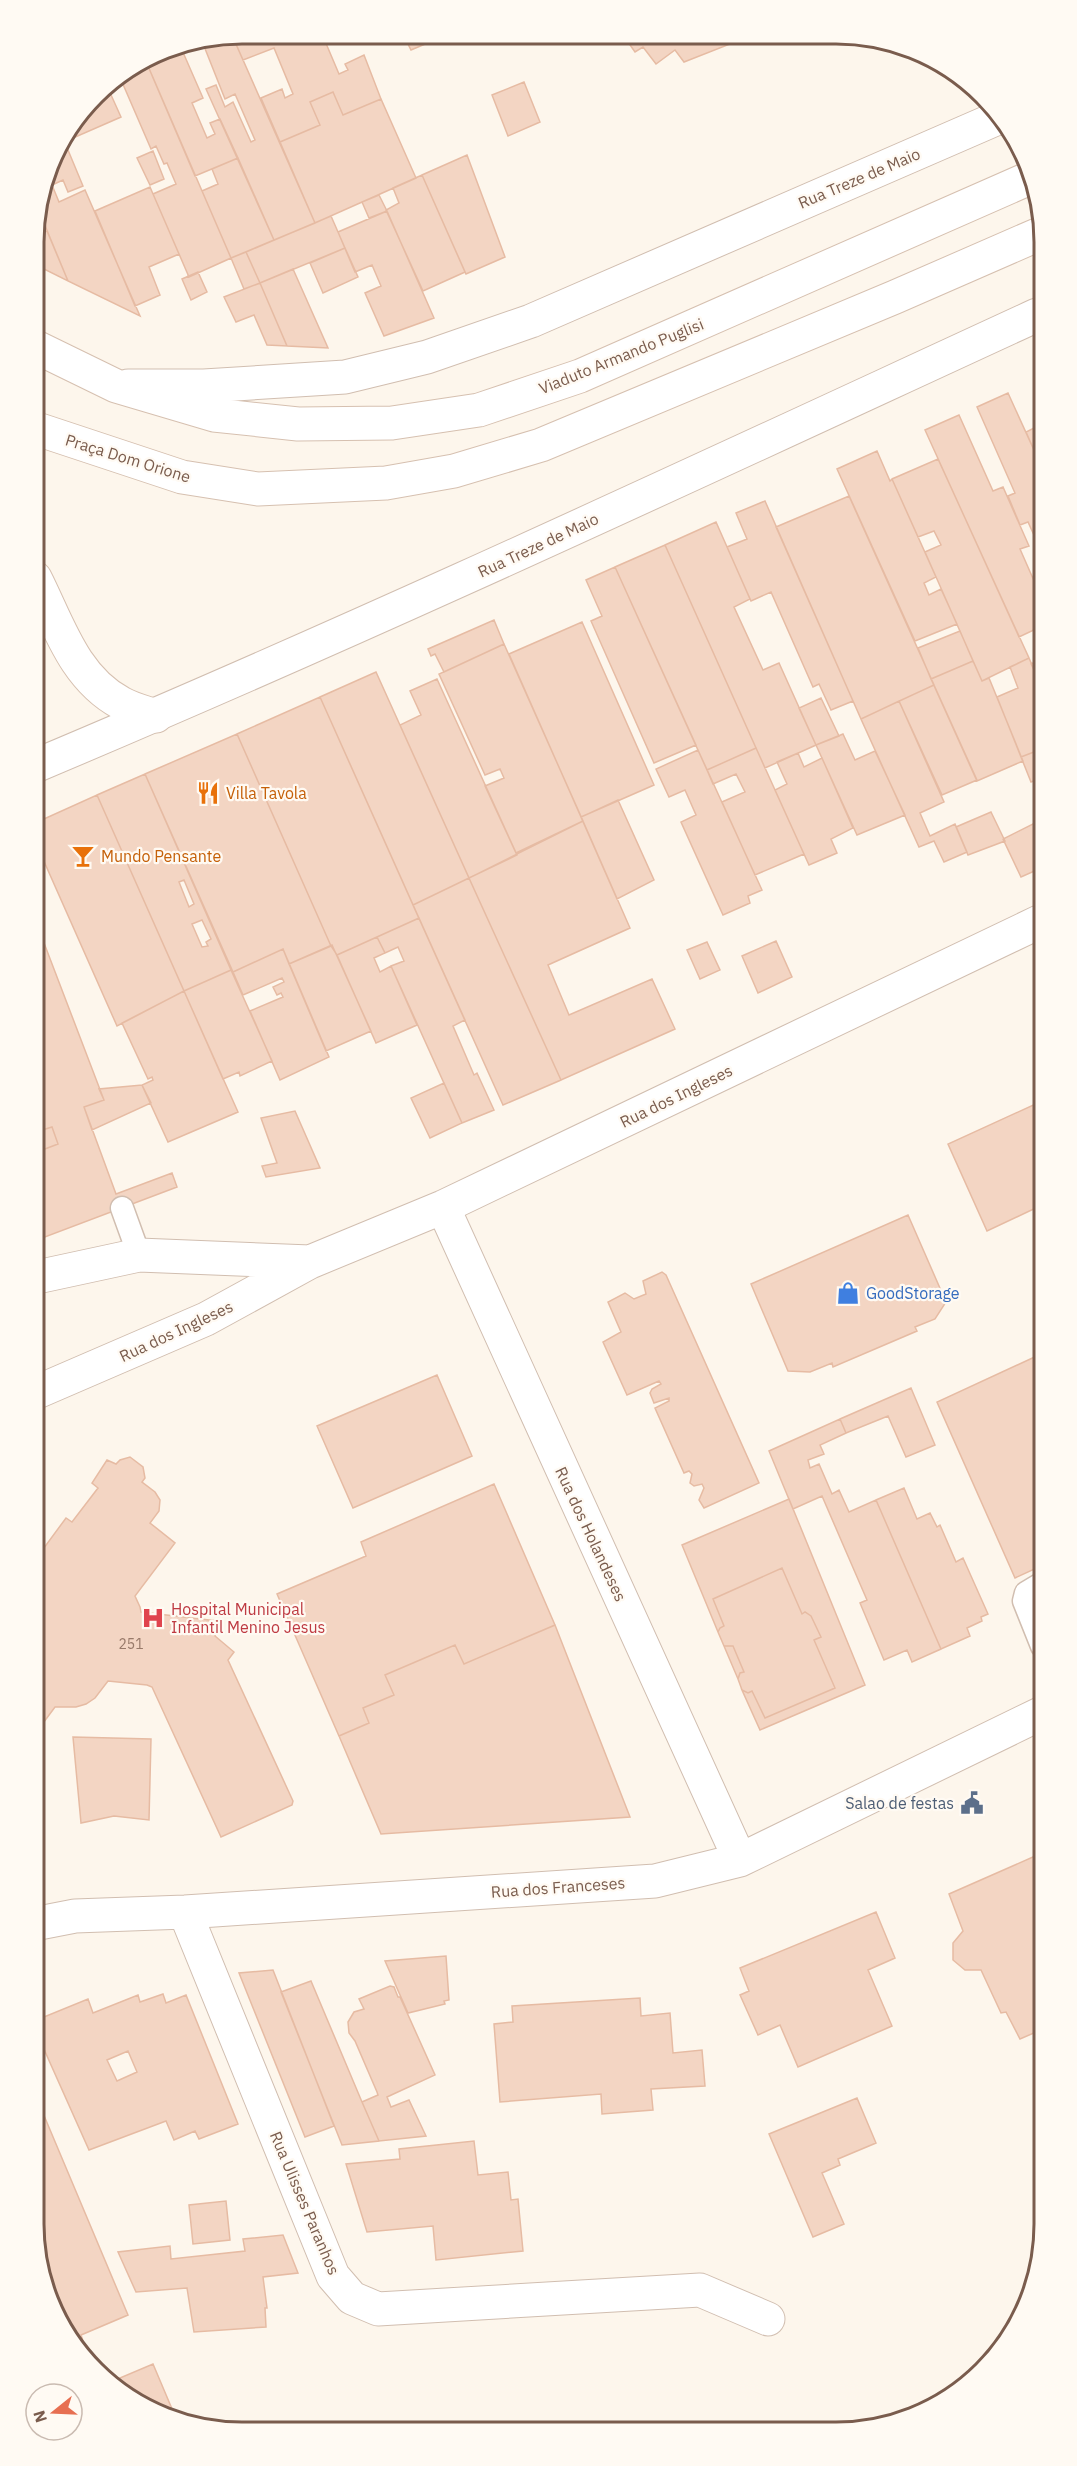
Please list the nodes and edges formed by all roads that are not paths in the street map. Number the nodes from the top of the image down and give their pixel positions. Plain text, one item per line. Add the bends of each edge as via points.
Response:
1 (992, 120) edge
2 (1024, 181) edge
3 (1034, 236) edge
4 (1034, 316) edge
5 (44, 351) edge
6 (116, 386) junction
7 (44, 431) edge
8 (44, 597) edge
9 (156, 716) junction
10 (44, 762) edge
11 (1034, 925) edge
12 (443, 1207) junction
13 (122, 1208) dead end
14 (139, 1255) junction
15 (310, 1262) junction
16 (44, 1275) edge
17 (44, 1389) edge
18 (1033, 1589) edge
19 (1033, 1624) edge
20 (1033, 1717) edge
21 (740, 1860) junction
22 (185, 1912) junction
23 (44, 1922) edge
24 (768, 2319) dead end

1 - 6 street, Rua Treze de Maio via 531,321 427,357 345,377 204,386
2 - 6 street, Viaduto Armando Puglisi via 580,376 479,410 392,423 298,424 214,415
3 - 7 street, Praça Dom Orione via 541,445 454,471 386,483 258,489 182,477
4 - 9 street, Rua Treze de Maio via 500,563
5 - 6 street, Rua Treze de Maio
8 - 9 street via 82,671 97,687 122,704
9 - 10 street, Rua Treze de Maio
11 - 12 street, Rua dos Ingleses
12 - 15 street, Rua dos Ingleses
12 - 21 street, Rua dos Holandeses
13 - 14 lane
14 - 15 street, Rua dos Ingleses
14 - 16 street, Rua dos Ingleses
15 - 17 street, Rua dos Ingleses via 206,1319
18 - 19 lane via 1026,1593 1024,1601
20 - 21 street, Rua dos Franceses
21 - 22 street, Rua dos Franceses via 655,1881
22 - 23 street, Rua dos Franceses via 75,1916
22 - 24 street, Rua Ulisses Paranhos via 333,2276 352,2298 378,2309 700,2290

